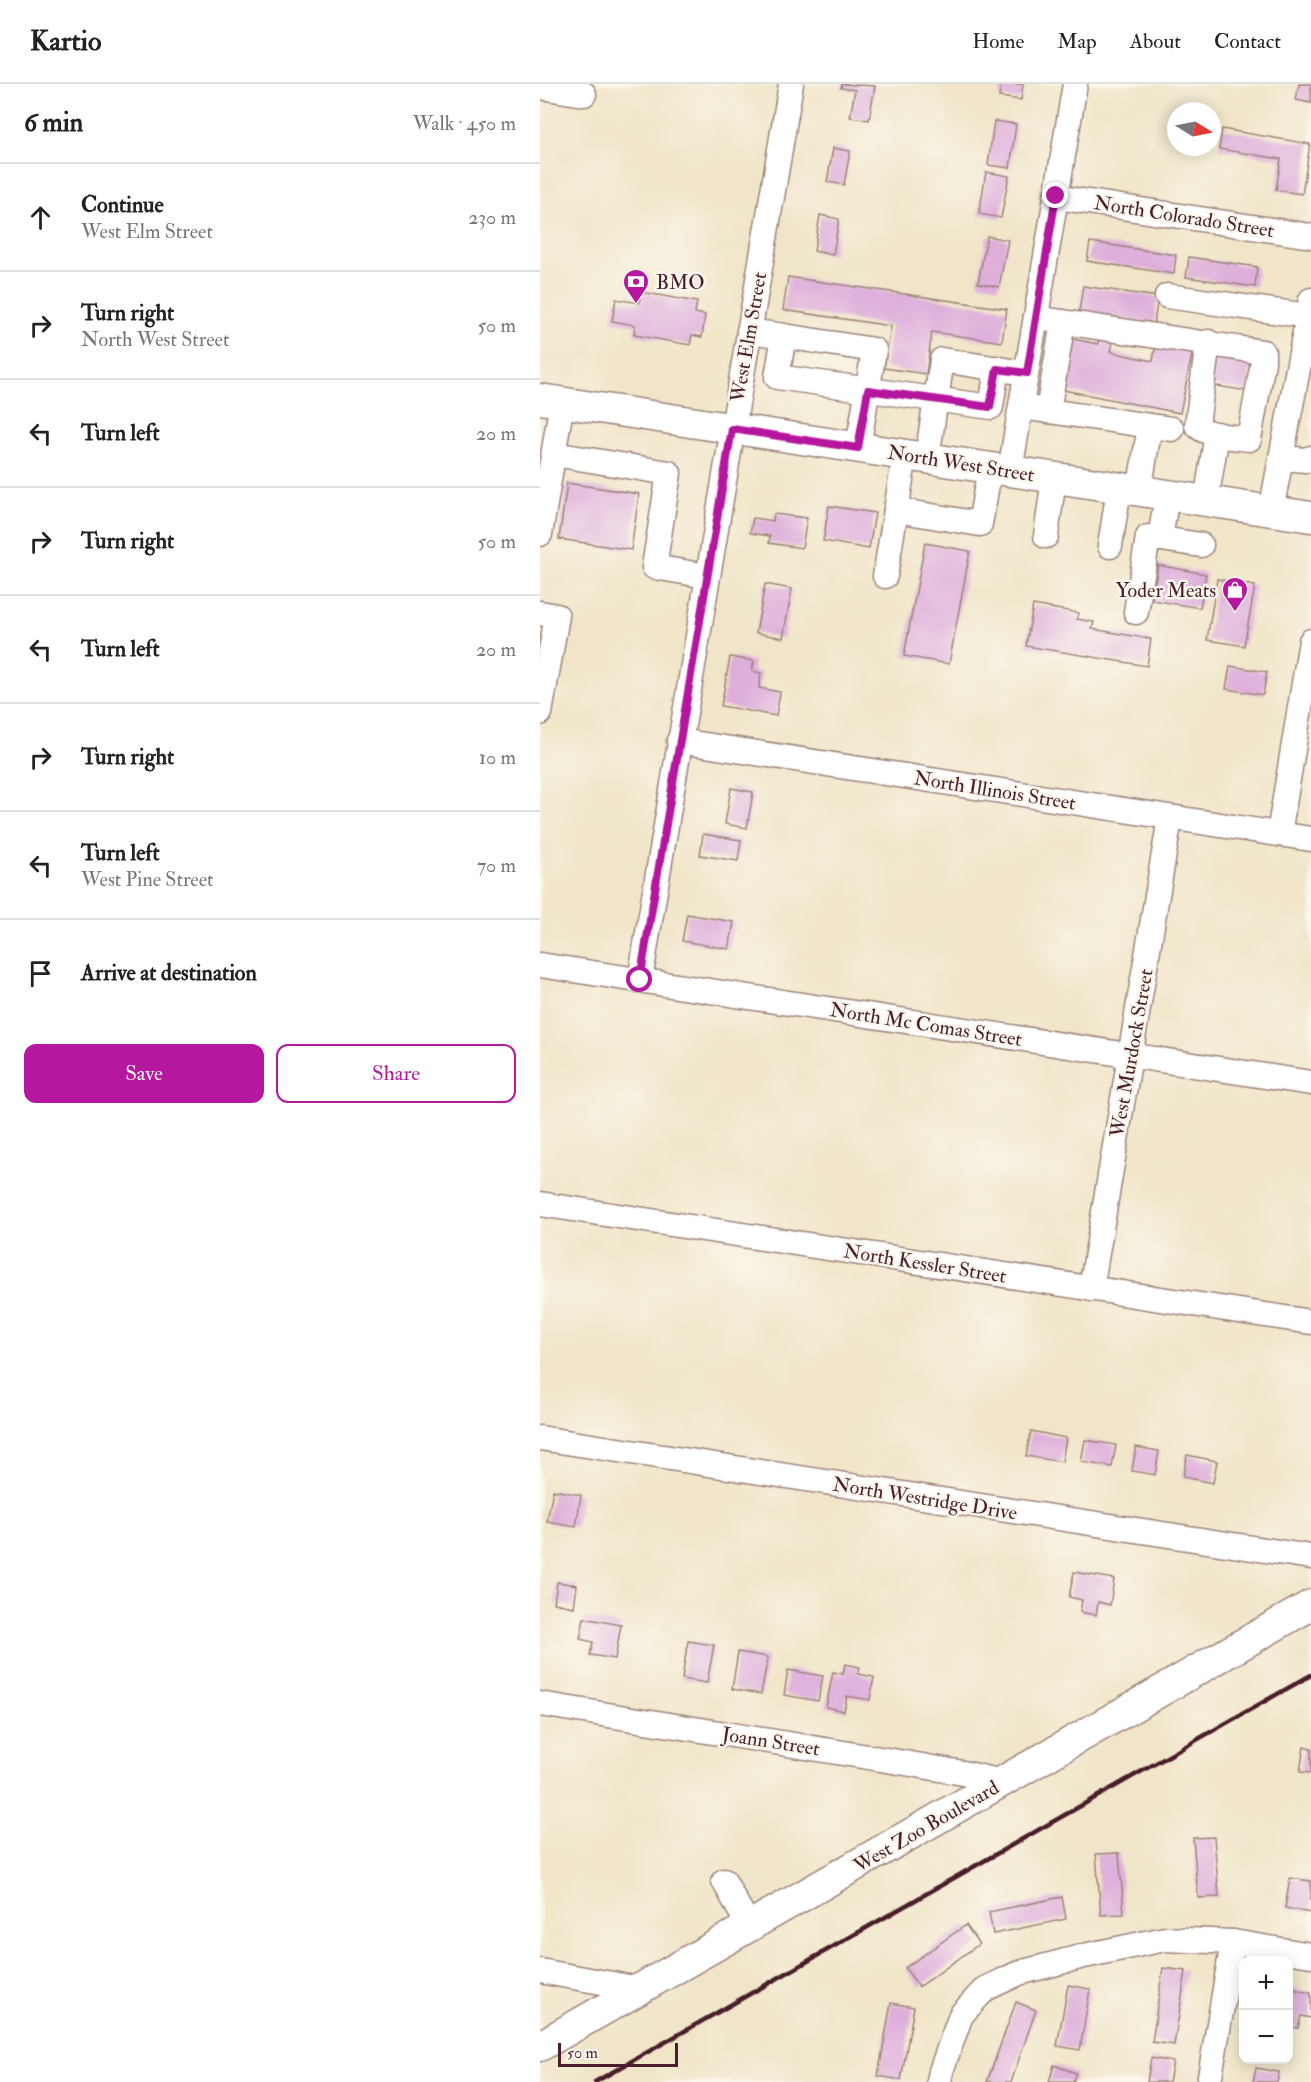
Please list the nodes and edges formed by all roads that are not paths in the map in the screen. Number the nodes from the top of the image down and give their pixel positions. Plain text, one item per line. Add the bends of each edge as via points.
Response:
1 (790, 84) edge
2 (1075, 84) edge
3 (540, 87) edge
4 (584, 94) dead end
5 (1056, 196) junction
6 (1311, 236) edge
7 (1167, 296) dead end
8 (1310, 308) edge
9 (1036, 318) junction
10 (1063, 322) junction
11 (749, 331) junction
12 (784, 336) junction
13 (1211, 342) junction
14 (1303, 361) edge
15 (1263, 362) junction
16 (997, 369) junction
17 (1027, 373) junction
18 (868, 390) junction
19 (936, 399) junction
20 (551, 401) edge
21 (1021, 407) junction
22 (1048, 411) junction
23 (732, 429) junction
24 (1217, 434) junction
25 (858, 448) junction
26 (554, 454) junction
27 (916, 457) junction
28 (1281, 458) junction
29 (1311, 458) edge
30 (1000, 469) junction
31 (1054, 478) junction
32 (1142, 491) junction
33 (1206, 501) junction
34 (896, 510) junction
35 (1271, 511) junction
36 (1311, 517) edge
37 (540, 534) edge
38 (1046, 536) dead end
39 (1160, 539) junction
40 (1201, 545) dead end
41 (1110, 546) dead end
42 (707, 576) junction
43 (885, 576) dead end
44 (1136, 612) dead end
45 (540, 613) edge
46 (1311, 641) edge
47 (540, 713) edge
48 (679, 741) junction
49 (1170, 818) junction
50 (1279, 834) junction
51 (1311, 839) edge
52 (540, 965) edge
53 (640, 980) junction
54 (1130, 1055) junction
55 (1311, 1083) edge
56 (540, 1204) edge
57 (1091, 1289) junction
58 (1311, 1322) edge
59 (540, 1438) edge
60 (1311, 1557) edge
61 (1311, 1605) edge
62 (540, 1704) edge
63 (1002, 1782) junction
64 (724, 1881) dead end
65 (749, 1927) junction
66 (1233, 1942) junction
67 (1311, 1955) edge
68 (540, 1971) edge
69 (640, 1989) junction
70 (540, 2046) edge
71 (939, 2082) edge
72 (1209, 2082) edge

1 - 11 street, West Elm Street
2 - 5 street
3 - 4 street
5 - 6 street, North Colorado Street
5 - 9 street
7 - 8 street
8 - 14 street
9 - 10 street
9 - 17 street
10 - 13 street
10 - 22 street
11 - 12 street
11 - 23 street, West Elm Street
12 - 18 street via 874,350
12 - 18 street via 777,377
13 - 15 street via 1263,352
13 - 24 street via 1206,392 1198,406 1197,425
14 - 15 street
14 - 28 street
15 - 24 street via 1249,439
16 - 17 street
16 - 19 street via 990,407
16 - 19 street via 942,360
17 - 21 street
18 - 19 street
18 - 25 street
19 - 27 street
20 - 23 main road, North West Street
20 - 26 street
21 - 22 street
21 - 30 street
22 - 32 street via 1161,428
23 - 25 main road, North West Street
23 - 42 street, West Elm Street
24 - 33 street
25 - 27 main road, North West Street
26 - 37 street
26 - 42 street via 669,473 654,567
27 - 30 main road, North West Street
27 - 34 street
28 - 29 street
28 - 35 street
30 - 31 main road, North West Street
30 - 34 street via 980,524
31 - 32 main road, North West Street
31 - 38 street
32 - 33 main road, North West Street
32 - 39 street
32 - 41 street
33 - 35 main road, North West Street
34 - 43 street
35 - 36 main road, North West Street
39 - 40 street
39 - 44 street via 1148,537
42 - 48 street, West Elm Street
45 - 47 street via 556,616
46 - 50 street
48 - 49 street, North Illinois Street
48 - 53 street, West Elm Street
49 - 50 street, North Illinois Street
49 - 54 street, West Murdock Street
50 - 51 street, North Illinois Street
52 - 53 street, North Mc Comas Street
53 - 54 street, North Mc Comas Street
54 - 55 street, North Mc Comas Street
54 - 57 street, West Murdock Street
56 - 57 street, North Kessler Street
57 - 58 street, North Kessler Street
59 - 60 street, North Westridge Drive
61 - 63 main road, West Zoo Boulevard
62 - 63 street, Joann Street
63 - 65 main road, West Zoo Boulevard
64 - 65 street
65 - 69 main road, West Zoo Boulevard
66 - 67 street
66 - 71 street via 1165,1939 1018,1973 985,1989 961,2015
66 - 72 street
68 - 69 street
69 - 70 main road, West Zoo Boulevard

